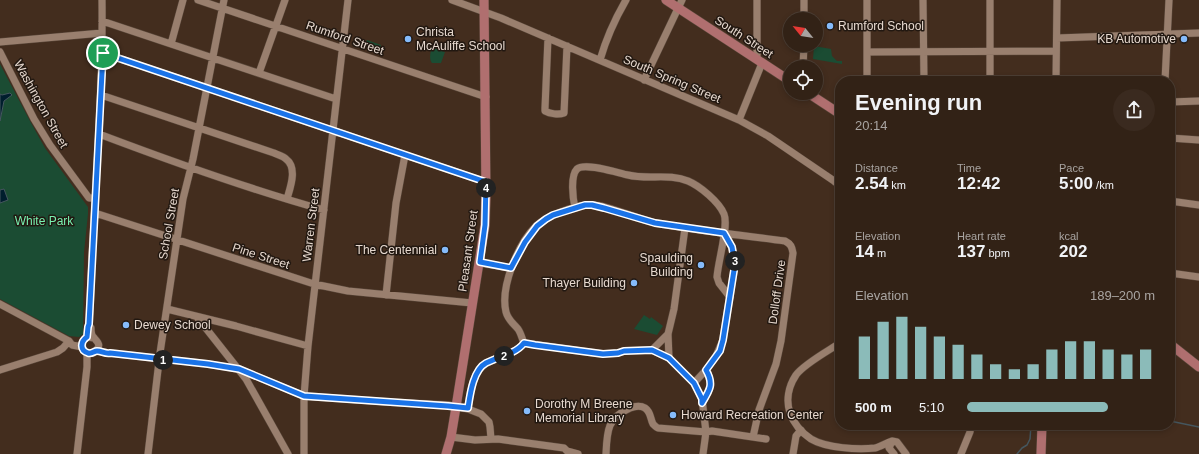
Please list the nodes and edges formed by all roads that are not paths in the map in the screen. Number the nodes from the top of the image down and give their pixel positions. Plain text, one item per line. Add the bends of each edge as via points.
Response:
1 (102, 0) edge
2 (183, 0) edge
3 (198, 0) edge
4 (224, 0) edge
5 (285, 0) edge
6 (348, 0) edge
7 (452, 0) edge
8 (484, 0) edge
9 (626, 0) edge
10 (666, 0) edge
11 (757, 0) edge
12 (804, 0) edge
13 (866, 0) edge
14 (923, 0) edge
15 (990, 0) edge
16 (1057, 0) edge
17 (1169, 0) edge
18 (680, 4) edge
19 (222, 8) junction
20 (485, 12) junction
21 (804, 12) edge
22 (102, 21) junction
23 (276, 26) junction
24 (102, 33) junction
25 (1199, 33) edge
26 (1168, 34) junction
27 (548, 38) junction
28 (1057, 38) junction
29 (0, 42) edge
30 (172, 44) junction
31 (567, 46) junction
32 (342, 49) junction
33 (990, 51) junction
34 (1056, 51) junction
35 (867, 52) junction
36 (924, 52) junction
37 (103, 53) junction
38 (1, 57) edge
39 (212, 59) junction
40 (600, 60) junction
41 (759, 61) junction
42 (259, 74) junction
43 (783, 76) edge
44 (867, 76) edge
45 (924, 76) edge
46 (990, 76) edge
47 (1056, 76) edge
48 (1165, 76) edge
49 (644, 80) junction
50 (206, 88) junction
51 (101, 95) junction
52 (486, 97) junction
53 (336, 99) junction
54 (819, 100) edge
55 (1199, 101) edge
56 (1175, 102) edge
57 (835, 111) edge
58 (739, 120) junction
59 (199, 128) junction
60 (333, 131) junction
61 (99, 134) junction
62 (1175, 138) edge
63 (1199, 140) edge
64 (405, 155) junction
65 (191, 167) junction
66 (486, 182) junction
67 (835, 182) edge
68 (95, 198) junction
69 (287, 200) junction
70 (1175, 202) edge
71 (1199, 205) edge
72 (574, 208) junction
73 (324, 210) junction
74 (95, 213) junction
75 (685, 228) junction
76 (724, 233) junction
77 (177, 240) junction
78 (480, 262) junction
79 (511, 268) junction
80 (1175, 274) edge
81 (1199, 276) edge
82 (314, 284) junction
83 (386, 296) junction
84 (730, 297) junction
85 (472, 303) junction
86 (1, 306) edge
87 (166, 309) junction
88 (198, 317) junction
89 (668, 334) junction
90 (69, 341) junction
91 (524, 343) junction
92 (90, 346) junction
93 (308, 346) junction
94 (835, 346) edge
95 (652, 350) junction
96 (1175, 350) edge
97 (669, 358) junction
98 (159, 359) junction
99 (1199, 367) edge
100 (239, 369) junction
101 (0, 370) edge
102 (706, 370) junction
103 (694, 383) junction
104 (304, 396) junction
105 (702, 403) junction
106 (456, 407) junction
107 (468, 408) junction
108 (801, 430) junction
109 (970, 430) edge
110 (1042, 430) edge
111 (706, 432) junction
112 (451, 437) junction
113 (753, 437) junction
114 (491, 439) junction
115 (766, 439) dead end
116 (892, 441) junction
117 (702, 452) edge
118 (77, 454) edge
119 (148, 454) edge
120 (288, 454) edge
121 (304, 454) edge
122 (446, 454) edge
123 (578, 454) edge
124 (606, 454) edge
125 (793, 454) edge
126 (894, 454) edge
127 (906, 454) edge
128 (960, 454) edge
129 (1041, 454) edge

1 - 22 street
2 - 30 street
3 - 19 street, Rumford Street
4 - 19 street, School Street
5 - 23 street
6 - 32 street, Warren Street
7 - 20 street, South Spring Street
8 - 20 main road, Pleasant Street
9 - 40 street
10 - 18 main road, South Street
11 - 41 street
12 - 21 street
13 - 35 street
14 - 36 street
15 - 33 street
16 - 28 street
17 - 26 street
18 - 41 main road, South Street
18 - 49 street
19 - 23 street, Rumford Street
19 - 39 street, School Street
20 - 27 street, South Spring Street
20 - 52 main road, Pleasant Street
22 - 24 street
22 - 30 street
23 - 32 street, Rumford Street
23 - 42 street
24 - 29 street
24 - 37 street
25 - 26 street
26 - 28 street
26 - 48 street
27 - 31 street, South Spring Street
27 - 31 street via 545,111 548,113 564,113
28 - 34 street
30 - 39 street
31 - 40 street, South Spring Street
32 - 52 street, Rumford Street
32 - 53 street, Warren Street
33 - 34 street
33 - 36 street
33 - 46 street
34 - 47 street
35 - 36 street
35 - 44 street
36 - 45 street
37 - 50 street
37 - 51 street
38 - 68 street, Washington Street via 50,145 89,198
39 - 42 street
39 - 50 street, School Street
40 - 49 street, South Spring Street
41 - 43 main road, South Street
41 - 58 street
42 - 53 street
49 - 58 street, South Spring Street
50 - 59 street, School Street
50 - 60 street
51 - 59 street
51 - 61 street
52 - 66 main road, Pleasant Street
53 - 60 street, Warren Street
54 - 57 main road
55 - 56 street
58 - 67 street, South Spring Street via 768,136
59 - 65 street, School Street
59 - 69 street via 286,158 292,168
60 - 64 street
60 - 73 street, Warren Street
61 - 65 street
61 - 68 street
62 - 63 street
64 - 66 street
64 - 83 street via 396,203
65 - 69 street
65 - 77 street, School Street
66 - 78 main road, Pleasant Street via 485,225
68 - 74 street
69 - 73 street
70 - 71 street
72 - 75 street, Dolloff Drive via 592,205 647,221
72 - 76 street via 574,175 582,167 640,178 676,178 698,186 720,207 725,218
72 - 79 street, Dolloff Drive via 553,215 537,226
73 - 82 street, Warren Street
74 - 77 street, Pine Street
74 - 92 street via 88,327
75 - 76 street, Dolloff Drive
75 - 89 street
76 - 84 street via 732,247 735,264
76 - 84 street via 717,277
76 - 113 street, Dolloff Drive via 785,241 792,248 793,259 781,341
77 - 82 street, Pine Street
77 - 87 street, School Street
78 - 79 street
78 - 85 main road, Pleasant Street
79 - 91 street, Dolloff Drive via 506,289 506,312
80 - 81 street
82 - 83 street, Pine Street
82 - 93 street, Warren Street
83 - 85 street, Pine Street
84 - 102 street via 720,351
85 - 106 main road, Pleasant Street
86 - 90 street
87 - 88 street
87 - 98 street, School Street
88 - 93 street
88 - 100 street
89 - 95 street
89 - 97 street
90 - 92 street via 72,344
90 - 101 street via 57,352
91 - 95 street via 603,354
91 - 107 street via 520,349 480,368 476,374
92 - 98 street via 110,353
92 - 118 street
93 - 104 street, Warren Street
94 - 108 street via 803,368 791,385 788,406 791,417
95 - 97 street
96 - 99 main road
97 - 103 street
98 - 100 street
98 - 119 street, School Street
100 - 104 street
100 - 120 street
102 - 103 street
102 - 105 street via 710,379 709,392
103 - 105 street
104 - 106 street
104 - 121 street, Warren Street
105 - 111 street
106 - 107 street
106 - 112 main road, Pleasant Street
107 - 114 street via 481,414 489,422
108 - 116 street via 823,444 844,448 876,448
108 - 125 street via 796,436
109 - 128 street
110 - 129 main road
111 - 113 street
111 - 117 street
111 - 124 street via 658,428 653,424 646,408 635,406 611,422
112 - 114 street
112 - 122 main road, Pleasant Street
113 - 115 street
114 - 123 street via 564,448
116 - 126 street via 889,448
116 - 127 street via 897,442

